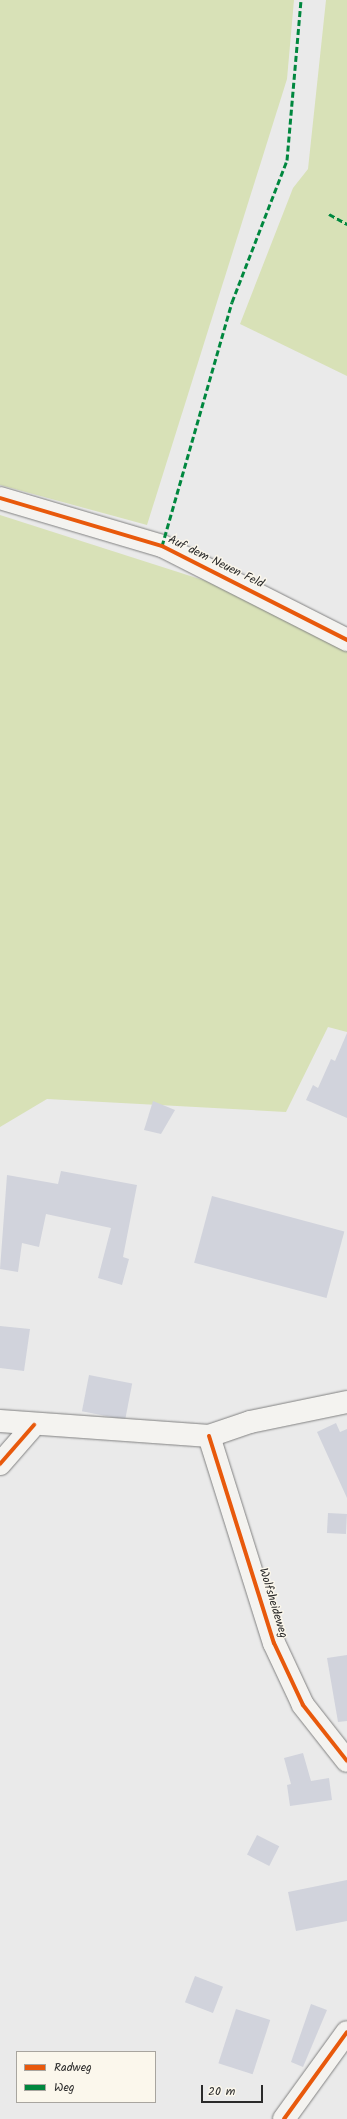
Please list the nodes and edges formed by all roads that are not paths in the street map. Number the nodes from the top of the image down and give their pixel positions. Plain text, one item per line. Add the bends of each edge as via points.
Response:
1 (0, 498) edge
2 (347, 640) edge
3 (347, 1402) edge
4 (0, 1420) edge
5 (34, 1425) junction
6 (209, 1436) junction
7 (0, 1464) edge
8 (347, 1761) edge
9 (347, 2032) edge
10 (284, 2119) edge

1 - 2 street, Auf dem Neuen Feld via 162,546
3 - 6 street via 250,1422
4 - 5 street
5 - 6 street
5 - 7 street
6 - 8 street, Wolfsheideweg via 274,1643 303,1705
9 - 10 street

